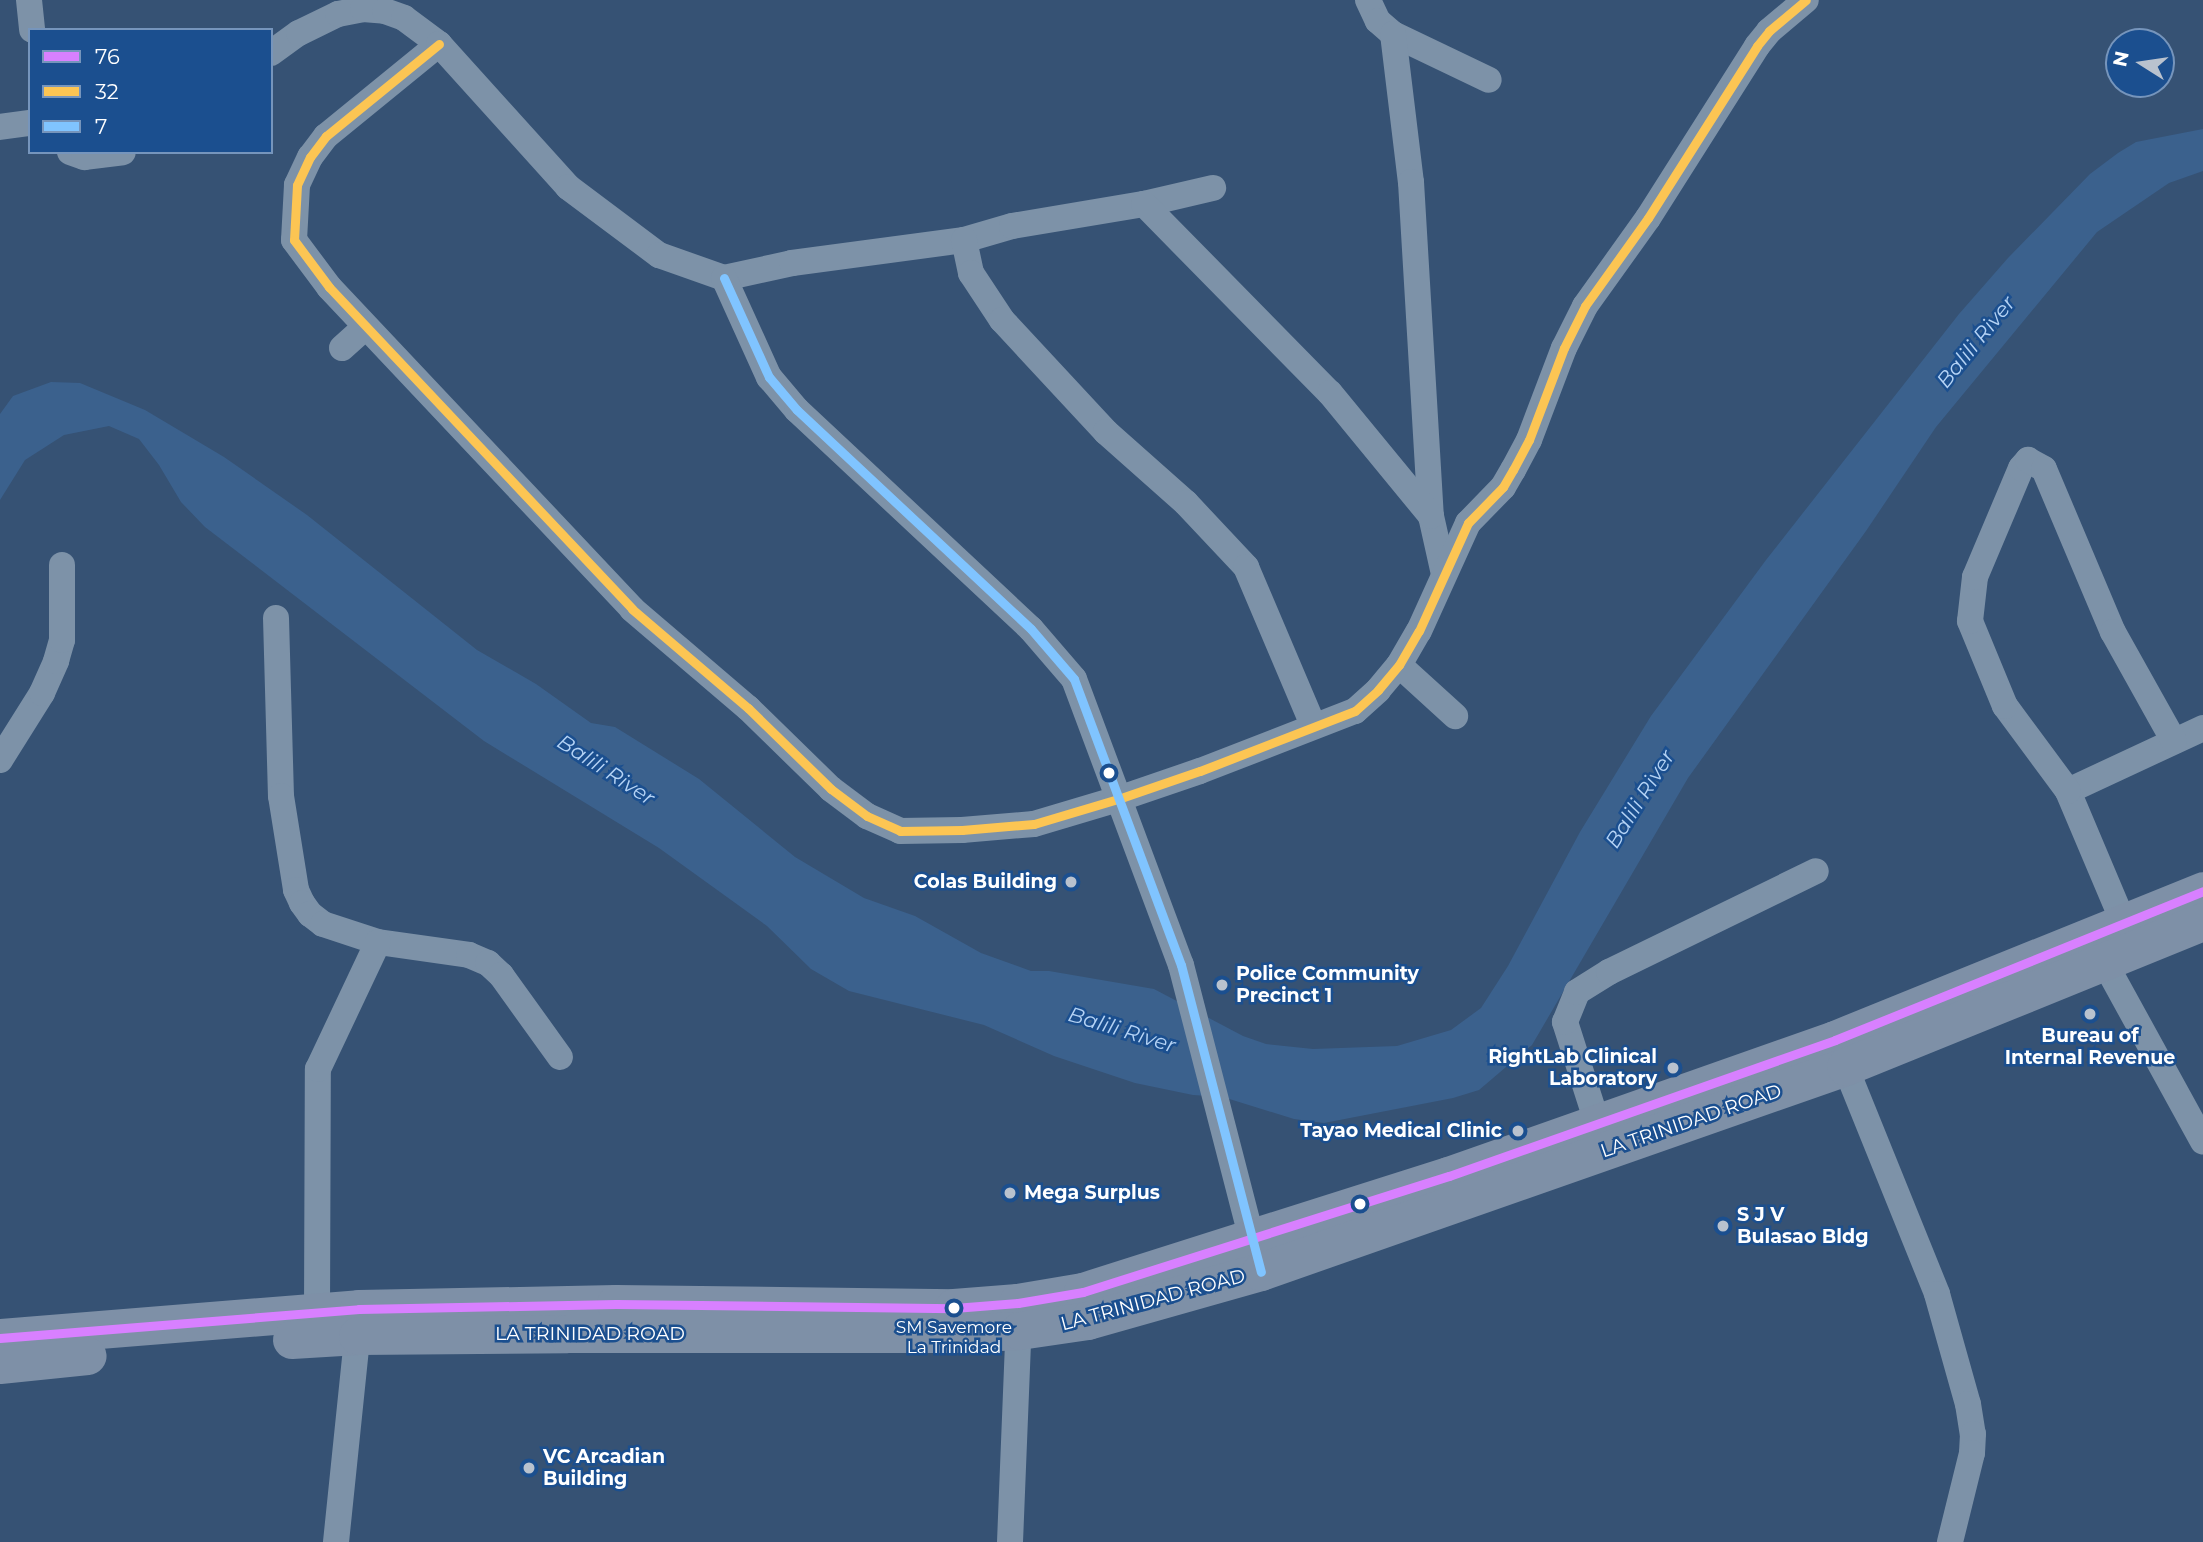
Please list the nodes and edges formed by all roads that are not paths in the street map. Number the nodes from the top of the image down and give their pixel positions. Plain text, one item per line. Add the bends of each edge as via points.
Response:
1 (29, 0) edge
2 (1368, 0) edge
3 (1786, 0) edge
4 (1806, 0) edge
5 (32, 28) edge
6 (1769, 31) junction
7 (1394, 34) junction
8 (439, 44) junction
9 (273, 52) edge
10 (1489, 80) dead end
11 (28, 123) edge
12 (0, 127) edge
13 (76, 154) edge
14 (107, 154) edge
15 (1213, 188) dead end
16 (1144, 204) junction
17 (964, 240) junction
18 (724, 278) junction
19 (365, 327) junction
20 (342, 348) dead end
21 (1430, 516) junction
22 (62, 565) dead end
23 (1444, 574) junction
24 (276, 618) dead end
25 (1399, 665) junction
26 (1455, 716) dead end
27 (1313, 725) junction
28 (2203, 728) edge
29 (2174, 741) junction
30 (0, 760) edge
31 (2068, 791) junction
32 (1121, 798) junction
33 (1816, 871) dead end
34 (2203, 891) edge
35 (2203, 922) edge
36 (377, 942) junction
37 (2114, 943) junction
38 (1840, 1054) junction
39 (560, 1057) dead end
40 (1602, 1137) junction
41 (2203, 1142) edge
42 (1256, 1255) junction
43 (317, 1312) junction
44 (1019, 1317) junction
45 (359, 1322) junction
46 (0, 1338) edge
47 (0, 1365) edge
48 (337, 1542) edge
49 (1010, 1542) edge
50 (1950, 1542) edge

1 - 5 street
2 - 7 street via 1378,21
3 - 6 street via 1770,18
4 - 6 street
6 - 23 street via 1586,306 1559,359 1529,440 1503,487 1468,523
7 - 10 street
7 - 21 street via 1410,182
8 - 9 street via 404,18 385,10 363,9 322,20
8 - 18 street via 568,187 659,255
8 - 19 street via 326,136 297,185 294,240
11 - 12 street
13 - 14 street
15 - 16 street
16 - 17 street via 1012,226
16 - 21 street via 1331,393
17 - 18 street via 792,263
17 - 27 street via 971,273 1002,320 1106,432 1186,503 1246,567
18 - 32 street via 769,377 797,410 1031,629 1074,679
19 - 20 street
19 - 32 street via 632,609 748,708 831,789 867,816 900,831 962,830 1034,824
21 - 23 street
22 - 30 street via 62,640 56,661 42,693
23 - 25 street
24 - 36 street via 281,796 296,890 310,914 323,923
25 - 26 street
25 - 27 street via 1355,711
27 - 32 street
28 - 29 street
29 - 31 street
29 - 31 street via 2113,632 2044,469 2028,460 1975,577 1970,621 2005,706
31 - 37 street
32 - 42 street via 1181,965
33 - 40 street via 1577,992 1565,1022
34 - 37 highway, LA TRINIDAD ROAD
35 - 37 highway, LA TRINIDAD ROAD
36 - 39 street via 469,955 488,963
36 - 43 street via 318,1069
37 - 38 highway, LA TRINIDAD ROAD
37 - 41 street
38 - 40 highway, LA TRINIDAD ROAD
38 - 50 street via 1937,1294 1968,1404 1972,1453
40 - 42 highway, LA TRINIDAD ROAD
42 - 44 highway, LA TRINIDAD ROAD via 1088,1321
43 - 45 highway, LA TRINIDAD ROAD
43 - 46 highway, LA TRINIDAD ROAD
44 - 45 highway, LA TRINIDAD ROAD via 890,1308 616,1304 439,1321
44 - 49 street
45 - 47 highway, LA TRINIDAD ROAD via 167,1349
45 - 48 street

